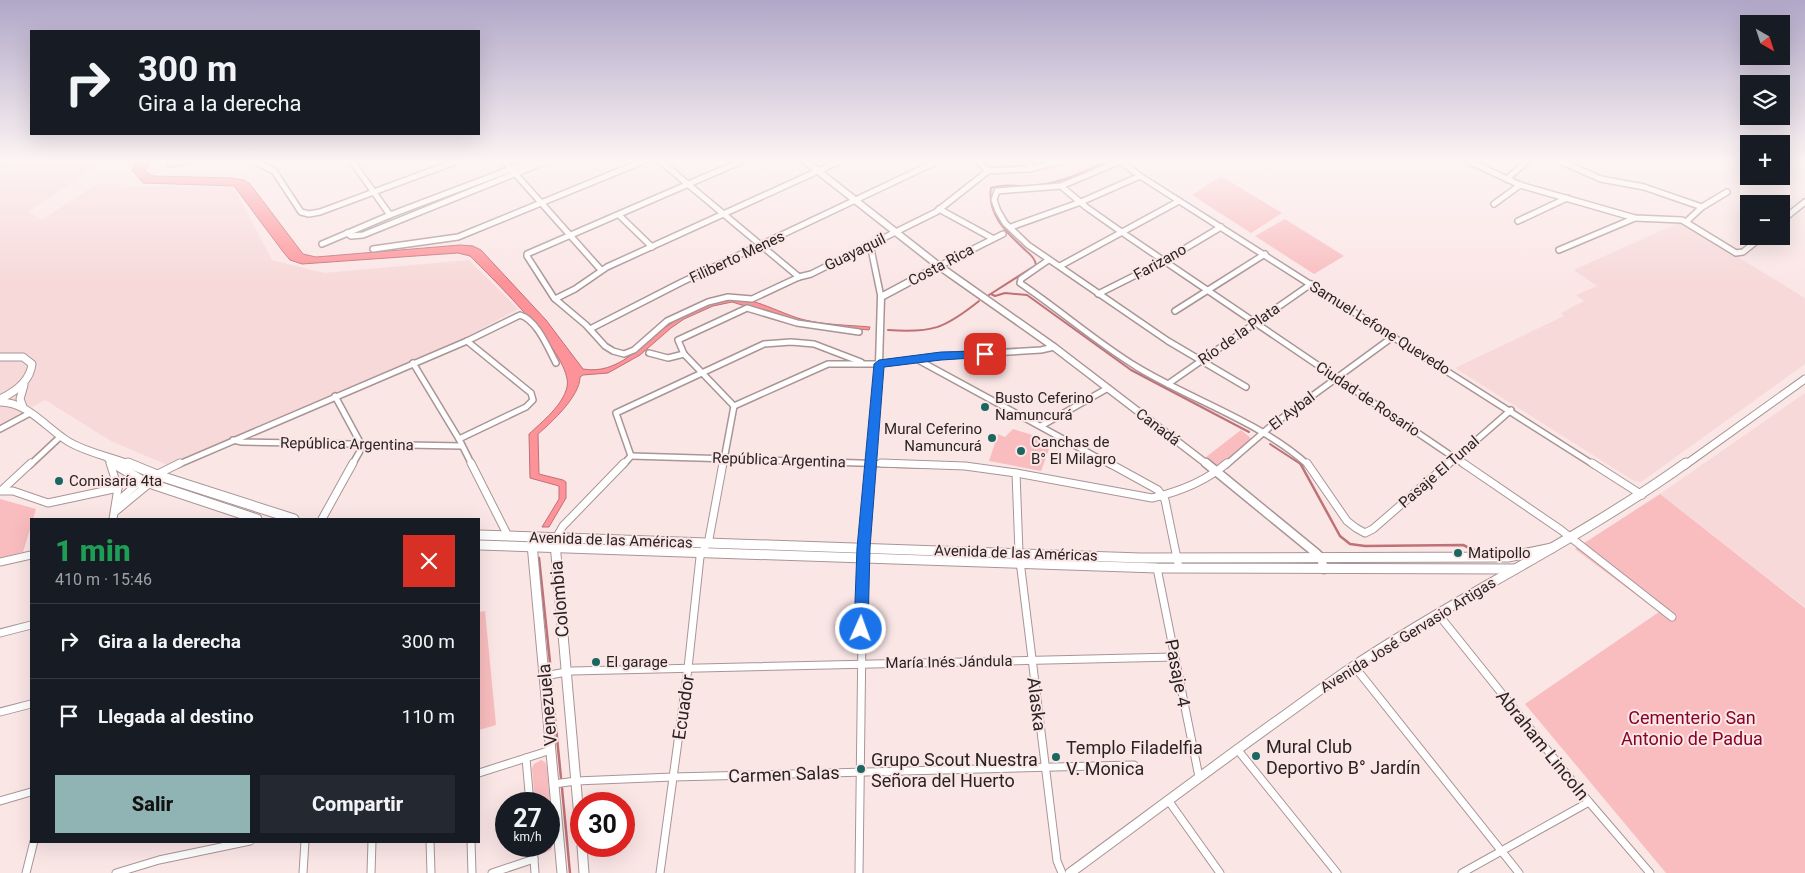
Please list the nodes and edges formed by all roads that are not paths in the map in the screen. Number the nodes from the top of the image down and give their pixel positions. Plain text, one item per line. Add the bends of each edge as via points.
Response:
1 (294, 201) edge
2 (352, 201) edge
3 (380, 201) edge
4 (430, 201) edge
5 (443, 201) edge
6 (544, 201) edge
7 (651, 201) edge
8 (708, 201) edge
9 (752, 201) edge
10 (854, 201) edge
11 (857, 201) edge
12 (951, 201) edge
13 (995, 201) edge
14 (1084, 201) edge
15 (1179, 201) joint
16 (1498, 201) edge
17 (1561, 201) edge
18 (1576, 201) edge
19 (1684, 201) edge
20 (1712, 201) edge
21 (541, 202) junction
22 (1081, 202) junction
23 (1805, 202) edge
24 (1494, 204) dead end
25 (1702, 207) junction
26 (939, 209) junction
27 (723, 214) junction
28 (1790, 214) edge
29 (390, 215) junction
30 (619, 215) junction
31 (1635, 218) junction
32 (1518, 221) dead end
33 (1686, 222) junction
34 (1011, 227) junction
35 (1221, 227) junction
36 (895, 232) junction
37 (1122, 233) junction
38 (348, 234) junction
39 (1002, 234) dead end
40 (570, 235) junction
41 (992, 238) junction
42 (322, 244) dead end
43 (870, 244) junction
44 (1752, 245) edge
45 (762, 246) junction
46 (652, 247) junction
47 (374, 249) dead end
48 (1559, 250) dead end
49 (1265, 254) junction
50 (1047, 261) junction
51 (1164, 261) junction
52 (939, 266) junction
53 (1060, 266) junction
54 (601, 270) junction
55 (800, 277) junction
56 (1311, 284) junction
57 (1208, 291) junction
58 (1098, 294) junction
59 (881, 297) junction
60 (555, 299) junction
61 (1175, 311) dead end
62 (1255, 323) junction
63 (590, 329) junction
64 (859, 332) dead end
65 (1394, 336) junction
66 (467, 341) junction
67 (1054, 347) junction
68 (649, 353) dead end
69 (684, 354) junction
70 (2, 357) edge
71 (920, 360) junction
72 (1201, 360) junction
73 (413, 363) junction
74 (556, 363) dead end
75 (863, 363) junction
76 (879, 364) junction
77 (702, 372) junction
78 (1337, 377) junction
79 (1805, 379) edge
80 (25, 382) junction
81 (1168, 384) junction
82 (1246, 387) dead end
83 (1108, 388) junction
84 (336, 396) junction
85 (0, 400) edge
86 (734, 406) junction
87 (23, 407) junction
88 (1511, 410) junction
89 (30, 413) junction
90 (1041, 426) junction
91 (0, 429) edge
92 (1262, 433) junction
93 (61, 436) junction
94 (459, 439) junction
95 (233, 440) junction
96 (362, 444) junction
97 (462, 446) junction
98 (631, 456) junction
99 (108, 458) junction
100 (725, 458) junction
101 (1455, 458) junction
102 (870, 463) junction
103 (1217, 472) junction
104 (1016, 473) junction
105 (158, 475) junction
106 (146, 482) junction
107 (118, 488) junction
108 (1, 491) edge
109 (1642, 495) junction
110 (1163, 496) junction
111 (117, 502) junction
112 (114, 515) edge
113 (254, 518) edge
114 (291, 518) edge
115 (323, 518) edge
116 (480, 535) edge
117 (508, 536) junction
118 (531, 537) junction
119 (556, 538) junction
120 (1572, 538) junction
121 (708, 543) junction
122 (480, 545) edge
123 (533, 547) junction
124 (554, 548) junction
125 (863, 548) junction
126 (1552, 548) junction
127 (703, 552) junction
128 (1019, 553) junction
129 (30, 555) edge
130 (863, 558) junction
131 (1176, 558) junction
132 (1321, 558) junction
133 (0, 562) edge
134 (1021, 564) junction
135 (1157, 568) junction
136 (1178, 568) junction
137 (1324, 569) junction
138 (1515, 569) junction
139 (1438, 614) junction
140 (1672, 617) dead end
141 (30, 625) edge
142 (0, 633) edge
143 (1174, 656) junction
144 (1031, 660) junction
145 (860, 664) junction
146 (1354, 666) junction
147 (688, 668) junction
148 (565, 672) junction
149 (544, 676) junction
150 (30, 704) edge
151 (0, 712) edge
152 (1237, 749) junction
153 (551, 750) junction
154 (526, 758) junction
155 (1134, 765) dead end
156 (1044, 766) junction
157 (860, 772) junction
158 (480, 773) edge
159 (673, 777) junction
160 (1198, 777) junction
161 (576, 781) junction
162 (554, 784) junction
163 (30, 792) edge
164 (529, 792) edge
165 (577, 792) edge
166 (1168, 800) junction
167 (0, 801) edge
168 (1588, 802) junction
169 (34, 843) edge
170 (234, 843) edge
171 (305, 843) edge
172 (372, 843) edge
173 (430, 843) edge
174 (471, 843) edge
175 (217, 845) edge
176 (1501, 850) junction
177 (583, 857) edge
178 (534, 859) joint
179 (26, 873) edge
180 (116, 873) edge
181 (303, 873) edge
182 (371, 873) edge
183 (431, 873) edge
184 (472, 873) edge
185 (492, 873) edge
186 (535, 873) edge
187 (562, 873) edge
188 (584, 873) edge
189 (660, 873) edge
190 (859, 873) edge
191 (1069, 873) edge
192 (1220, 873) edge
193 (1336, 873) edge
194 (1462, 873) edge
195 (1519, 873) edge
196 (1650, 873) edge

1 - 2 street via 301,212 309,214
3 - 29 street
4 - 29 street
5 - 38 street via 362,235
6 - 21 street
7 - 30 street
8 - 27 street
9 - 27 street
10 - 45 street, Filiberto Menes
11 - 36 street, Canadá
12 - 26 street, Guayaquil
13 - 34 street via 999,213
14 - 22 street
15 - 35 street, Samuel Lefone Quevedo
15 - 37 street
16 - 24 street
17 - 32 street
18 - 31 street
19 - 25 street
20 - 25 street
21 - 40 street
21 - 47 street via 458,236
22 - 34 street
22 - 37 street, Ciudad de Rosario
23 - 28 street
25 - 33 street
26 - 36 street, Guayaquil
26 - 41 street
27 - 45 street
27 - 46 street
29 - 38 street
30 - 40 street
30 - 46 street
31 - 33 street
31 - 48 street
33 - 44 street via 1732,251 1743,252
34 - 50 street
35 - 49 street, Samuel Lefone Quevedo
35 - 51 street, Farizano
36 - 43 street, Guayaquil
36 - 52 street, Canadá
37 - 51 street, Ciudad de Rosario
37 - 53 street
38 - 42 street
39 - 41 street, Costa Rica
40 - 54 street
40 - 60 street via 527,254
41 - 52 street, Costa Rica
43 - 55 street, Guayaquil
43 - 59 street
45 - 55 street
45 - 63 street, Filiberto Menes
46 - 54 street
49 - 56 street, Samuel Lefone Quevedo
49 - 57 street
50 - 53 street
50 - 81 street via 1020,283 1124,358
51 - 57 street, Ciudad de Rosario
51 - 58 street, Farizano
52 - 59 street, Costa Rica
52 - 67 street, Canadá
53 - 58 street
54 - 60 street
55 - 63 street, Guayaquil via 749,299 721,298 685,312 667,321 634,350 624,354 605,347
56 - 62 street, Río de la Plata
56 - 65 street, Samuel Lefone Quevedo
57 - 61 street
57 - 62 street, Ciudad de Rosario
58 - 72 street
59 - 76 street
60 - 63 street
62 - 72 street, Río de la Plata
62 - 78 street, Ciudad de Rosario
64 - 69 street via 797,323 747,308 678,340
65 - 78 street, El Aybal
65 - 88 street, Samuel Lefone Quevedo
66 - 73 street
66 - 74 street via 523,314
66 - 94 street via 531,393 533,400 526,407
67 - 71 street
67 - 83 street, Canadá
68 - 69 street via 668,358
69 - 77 street
70 - 80 main road via 23,357 32,364
71 - 76 street
71 - 90 street
72 - 81 street, Río de la Plata
72 - 82 street
73 - 84 street
73 - 94 street
75 - 76 street
75 - 77 street via 817,344 775,342 754,347
75 - 86 street via 828,364
76 - 102 street
77 - 86 street
77 - 98 street via 616,413
78 - 92 street, El Aybal
78 - 101 street, Ciudad de Rosario
79 - 109 main road, Avenida José Gervasio Artigas
80 - 85 main road
80 - 87 main road via 20,395
81 - 92 street
83 - 90 street
83 - 103 street, Canadá
84 - 95 street
84 - 96 street
85 - 87 main road
86 - 100 street, Ecuador
87 - 89 main road
88 - 101 street, Pasaje El Tunal
88 - 109 street, Samuel Lefone Quevedo
89 - 91 street
89 - 93 main road
90 - 110 street via 1153,486
92 - 101 street, Pasaje El Tunal via 1309,464 1347,520 1355,529 1366,533
92 - 103 street, El Aybal
93 - 99 main road
93 - 108 street
94 - 97 street
95 - 96 street, República Argentina
95 - 105 street
96 - 97 street, República Argentina
96 - 115 street
97 - 117 street
98 - 100 street, República Argentina
98 - 119 street via 563,526
99 - 105 main road
99 - 106 main road via 117,468
99 - 107 street
100 - 102 street, República Argentina
100 - 121 street, Ecuador
101 - 120 street, Ciudad de Rosario
102 - 104 street, República Argentina via 965,466
102 - 125 street
103 - 110 street, El Aybal
103 - 132 street, Canadá
104 - 110 street, República Argentina via 1145,498
104 - 128 street, Alaska
105 - 106 street
105 - 114 main road
106 - 111 street
106 - 112 street
106 - 113 main road
107 - 108 street via 48,503 13,490
107 - 111 street
109 - 120 main road, Avenida José Gervasio Artigas
110 - 131 street
111 - 112 street
116 - 117 main road, Avenida de las Américas
117 - 118 main road, Avenida de las Américas
118 - 119 main road, Avenida de las Américas
118 - 123 main road, Venezuela
119 - 121 main road, Avenida de las Américas
119 - 124 main road, Colombia
120 - 126 main road, Avenida José Gervasio Artigas
120 - 140 street, Ciudad de Rosario
121 - 125 main road, Avenida de las Américas
121 - 127 street, Ecuador
122 - 123 main road, Avenida de las Américas
123 - 124 main road, Avenida de las Américas
123 - 149 main road, Venezuela
124 - 127 main road, Avenida de las Américas
124 - 148 main road, Colombia
125 - 128 main road, Avenida de las Américas
125 - 130 street
126 - 132 main road, Avenida de las Américas via 1508,557
126 - 138 main road, Avenida José Gervasio Artigas
127 - 130 main road, Avenida de las Américas
127 - 147 street, Ecuador
128 - 131 main road, Avenida de las Américas
128 - 134 street, Alaska
129 - 133 street
130 - 134 main road, Avenida de las Américas
130 - 145 street
131 - 132 main road, Avenida de las Américas
131 - 136 street
132 - 137 street
134 - 135 main road, Avenida de las Américas
134 - 144 street, Alaska
135 - 136 main road, Avenida de las Américas
135 - 143 street, Pasaje 4
136 - 137 main road, Avenida de las Américas
137 - 138 main road, Avenida de las Américas
138 - 139 main road, Avenida José Gervasio Artigas
139 - 146 main road, Avenida José Gervasio Artigas
139 - 168 street, Abraham Lincoln
141 - 142 street
143 - 144 street, María Inés Jándula
143 - 160 street, Pasaje 4
144 - 145 street, María Inés Jándula
144 - 156 street, Alaska
145 - 147 street, María Inés Jándula
145 - 157 street
146 - 152 main road, Avenida José Gervasio Artigas
146 - 176 street
147 - 148 street, María Inés Jándula
147 - 159 street, Ecuador
148 - 149 street, María Inés Jándula
148 - 161 main road, Colombia
149 - 153 main road, Venezuela
150 - 151 street
152 - 160 main road, Avenida José Gervasio Artigas
152 - 193 street
153 - 154 street
153 - 162 main road, Venezuela
154 - 158 street
154 - 164 street, Venezuela
155 - 156 street, Carmen Salas
156 - 157 street, Carmen Salas
156 - 191 street, Alaska via 1057,861
157 - 159 street, Carmen Salas
157 - 190 street
159 - 161 street, Carmen Salas
159 - 189 street, Ecuador
160 - 166 main road, Avenida José Gervasio Artigas
161 - 162 street, Carmen Salas
161 - 165 main road, Colombia
162 - 187 main road, Venezuela
163 - 167 street
166 - 191 main road, Avenida José Gervasio Artigas
166 - 192 street
168 - 176 street
168 - 196 street, Abraham Lincoln
169 - 179 street
170 - 175 street
171 - 181 street
172 - 182 street
173 - 183 street
174 - 184 street
175 - 180 street
176 - 194 street
176 - 195 street
177 - 188 main road
178 - 185 street
178 - 186 street

